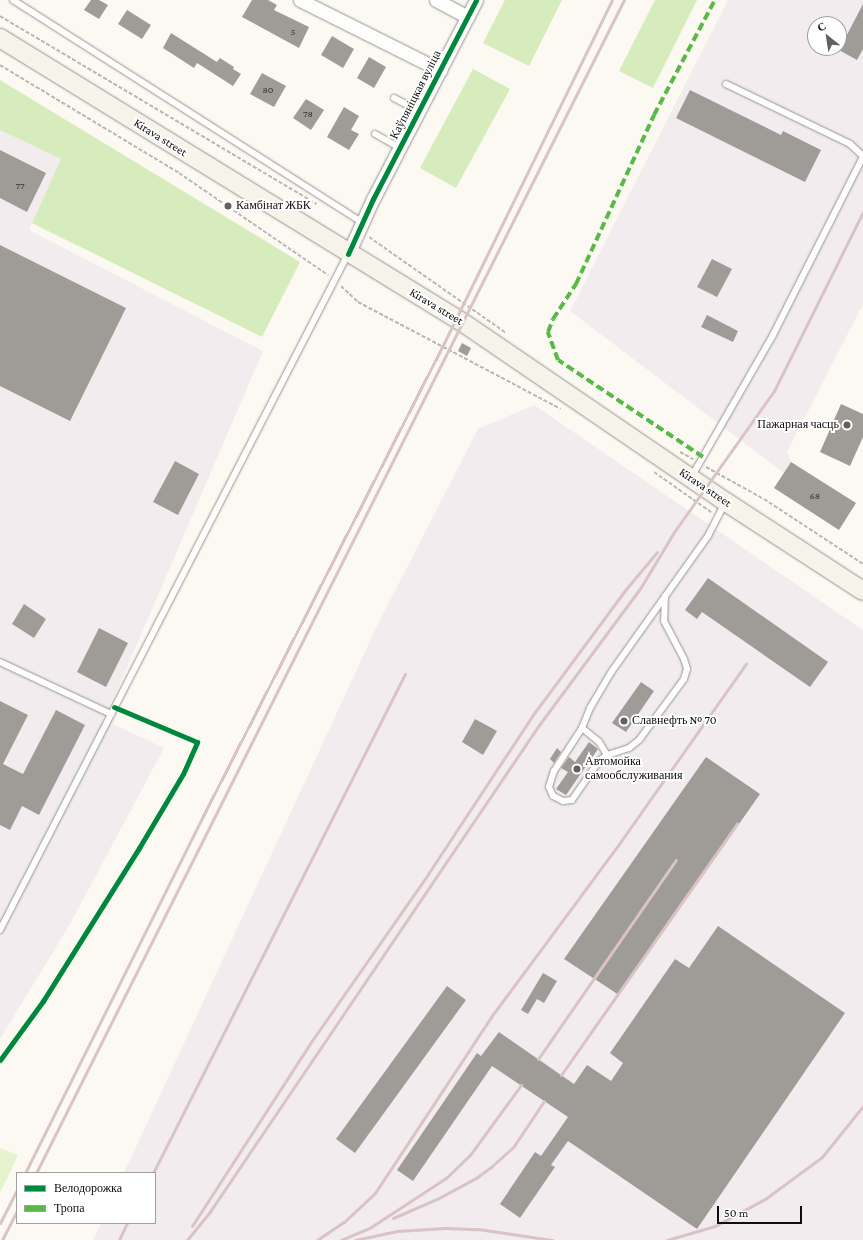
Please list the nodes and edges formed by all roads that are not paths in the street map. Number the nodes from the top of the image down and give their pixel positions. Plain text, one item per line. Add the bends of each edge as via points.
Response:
1 (13, 0) edge
2 (300, 0) edge
3 (436, 0) edge
4 (476, 0) edge
5 (468, 17) junction
6 (0, 38) edge
7 (440, 70) junction
8 (726, 84) dead end
9 (394, 98) dead end
10 (419, 111) junction
11 (375, 134) dead end
12 (400, 148) junction
13 (863, 156) edge
14 (362, 222) junction
15 (348, 254) junction
16 (691, 478) junction
17 (722, 509) junction
18 (863, 591) edge
19 (665, 596) junction
20 (0, 662) edge
21 (111, 714) junction
22 (582, 728) junction
23 (606, 755) junction
24 (0, 930) edge

1 - 14 lane
2 - 7 street
3 - 5 street
4 - 5 street, Каўпяніцкая вуліца
5 - 7 street, Каўпяніцкая вуліца
6 - 15 main road, Kirava street
7 - 10 street, Каўпяніцкая вуліца
8 - 13 lane via 850,144
9 - 10 lane
10 - 12 street, Каўпяніцкая вуліца
11 - 12 lane
12 - 14 street, Каўпяніцкая вуліца
13 - 16 lane via 762,355
14 - 15 street, Каўпяніцкая вуліца
15 - 16 main road, Kirava street via 462,322
15 - 21 lane
16 - 17 main road, Kirava street
17 - 18 main road, Kirava street
17 - 19 lane via 708,536
19 - 22 lane via 612,671 590,708
19 - 23 lane via 664,621 684,659 687,669 684,678 639,740 629,748
20 - 21 lane
21 - 24 lane
22 - 23 lane via 598,742
22 - 23 lane via 554,771 549,787 553,796 563,801 572,800

